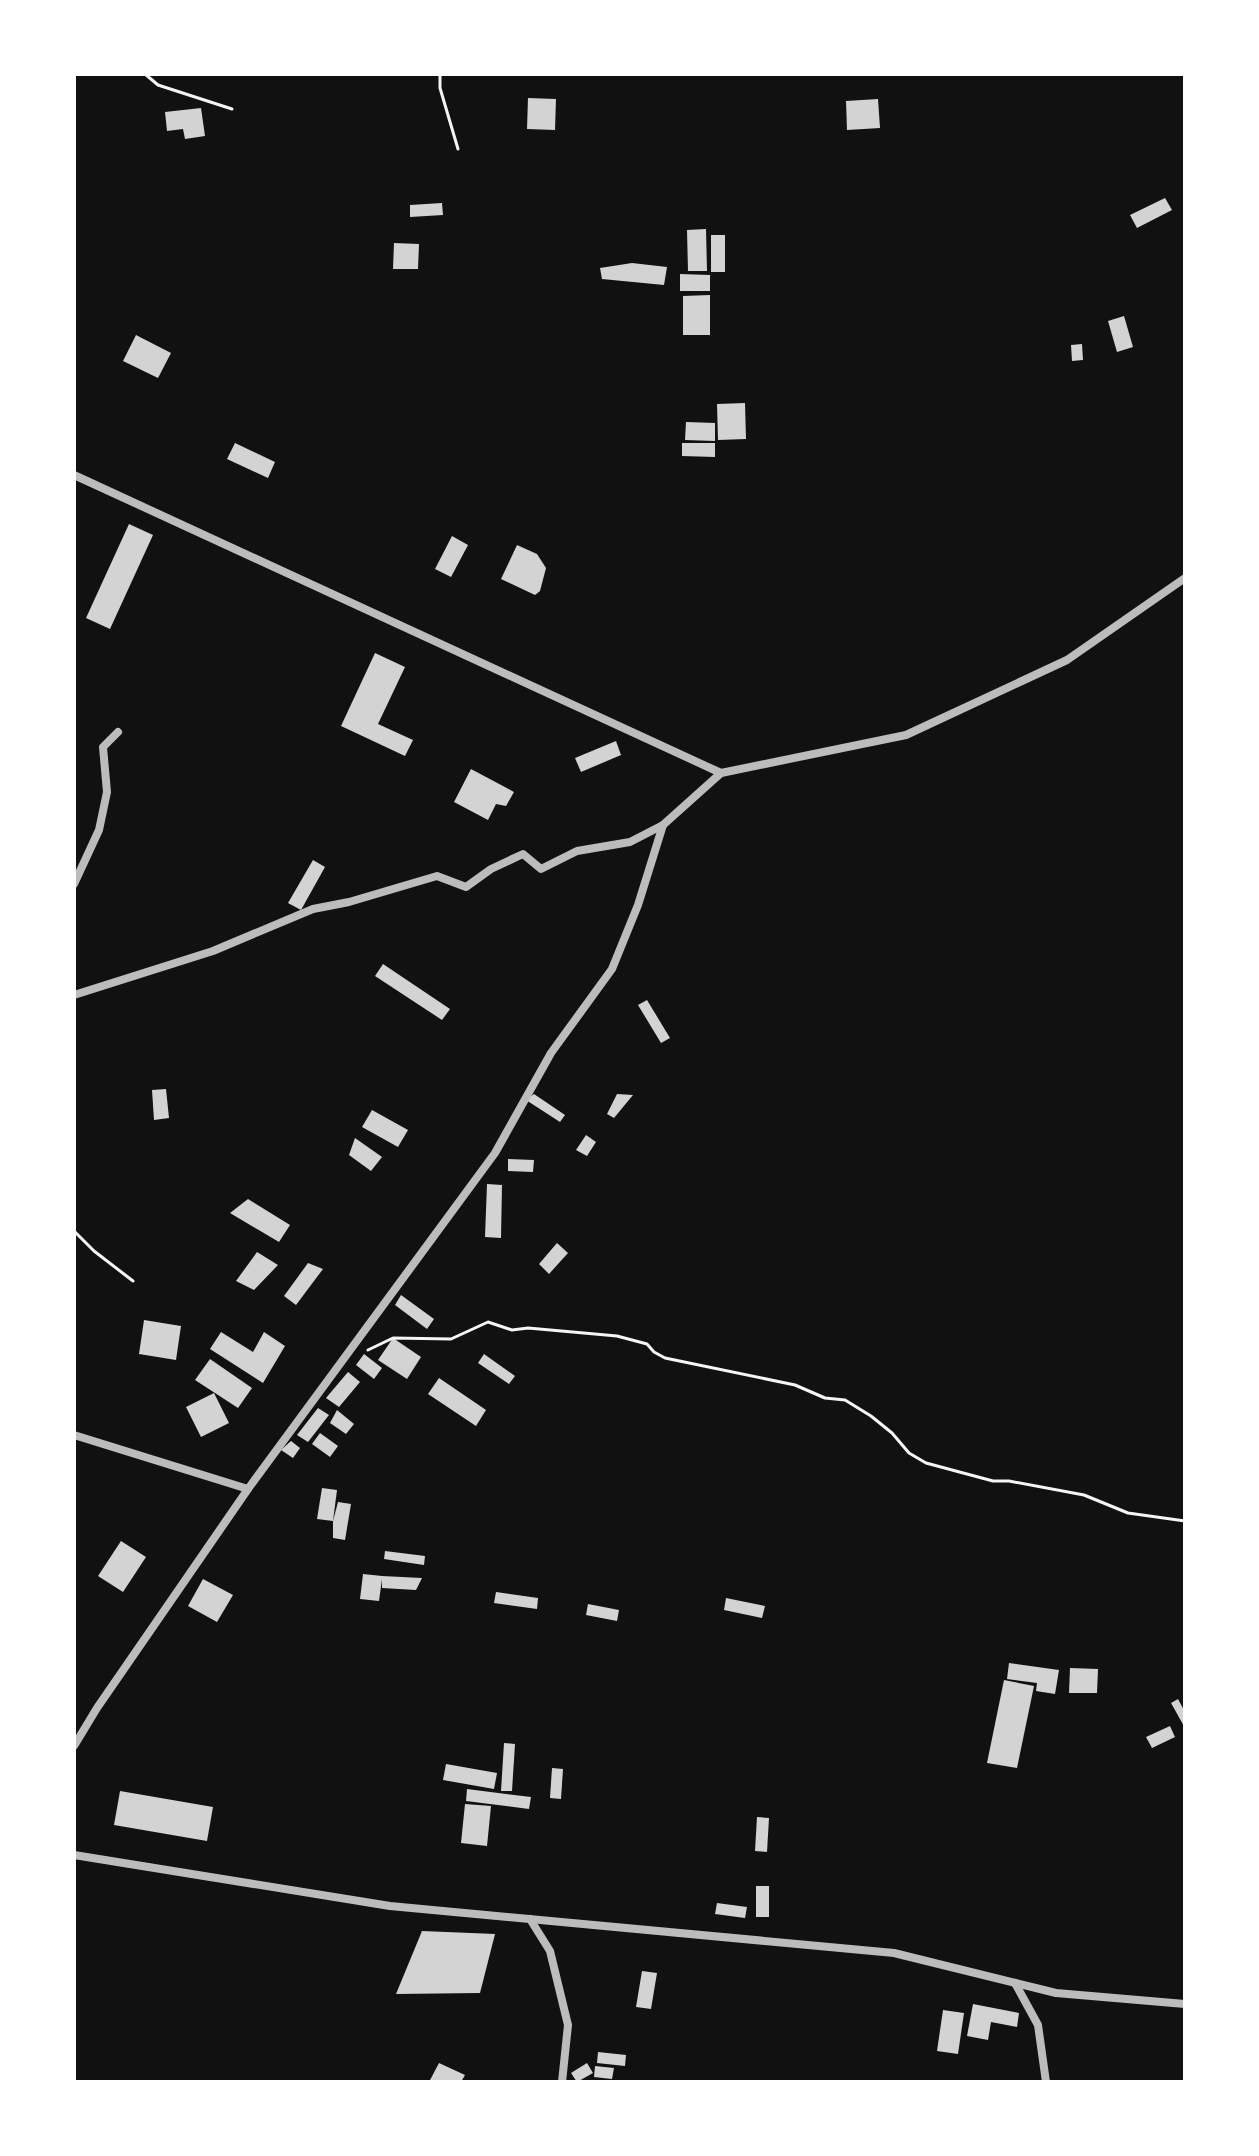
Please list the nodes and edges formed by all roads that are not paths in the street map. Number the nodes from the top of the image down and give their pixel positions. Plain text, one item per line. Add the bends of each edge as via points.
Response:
1 (74, 475) edge
2 (1185, 578) edge
3 (118, 732) dead end
4 (721, 773) junction
5 (663, 825) junction
6 (74, 884) edge
7 (74, 995) edge
8 (74, 1435) edge
9 (248, 1489) junction
10 (74, 1746) edge
11 (74, 1855) edge
12 (530, 1919) junction
13 (1015, 1983) junction
14 (1185, 2004) edge
15 (562, 2082) edge
16 (1046, 2082) edge

1 - 4 street
2 - 4 street via 1067,660 906,735
3 - 6 street via 103,747 107,792 99,830
4 - 5 street
5 - 7 street via 630,842 577,851 541,869 523,854 466,887 437,876 313,909 213,951
5 - 9 street via 612,969 551,1053 495,1153
8 - 9 street
9 - 10 street
11 - 12 street via 390,1906
12 - 13 street via 894,1953
12 - 15 street via 559,1978 568,2025
13 - 14 street via 1056,1993
13 - 16 street via 1038,2025

